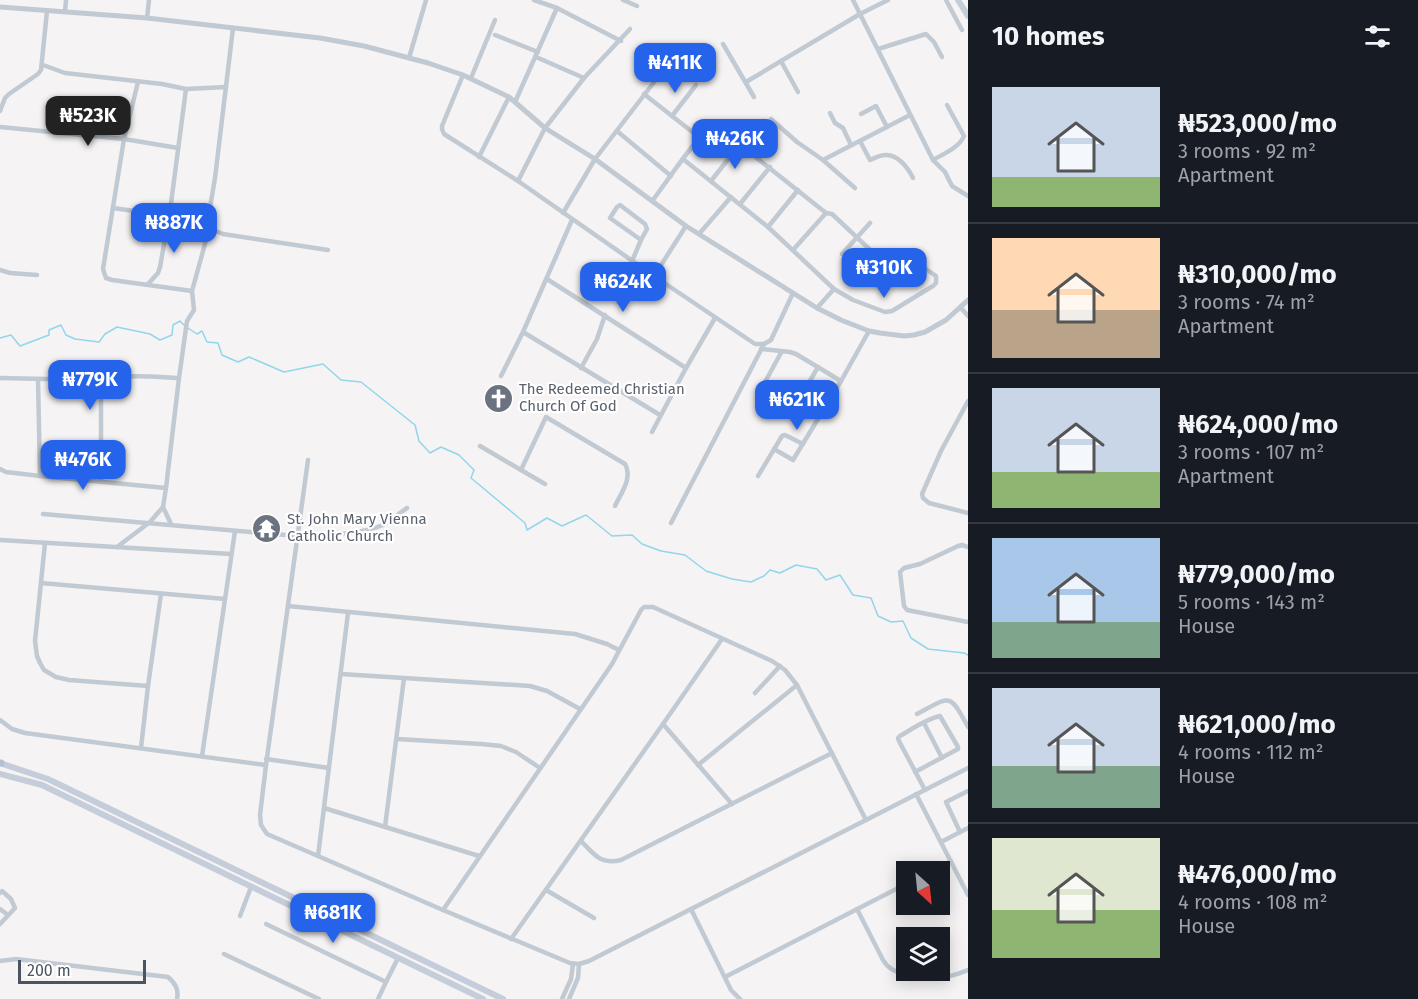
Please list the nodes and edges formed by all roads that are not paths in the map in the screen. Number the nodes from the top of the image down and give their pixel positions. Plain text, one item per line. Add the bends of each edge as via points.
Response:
1 (2, 0) edge
2 (66, 0) edge
3 (149, 0) edge
4 (426, 0) edge
5 (534, 0) edge
6 (623, 0) edge
7 (853, 0) edge
8 (888, 0) edge
9 (945, 0) edge
10 (958, 0) edge
11 (637, 6) dead end
12 (1, 7) edge
13 (557, 8) junction
14 (47, 11) junction
15 (65, 12) junction
16 (860, 14) junction
17 (968, 16) edge
18 (147, 18) junction
19 (495, 20) dead end
20 (233, 28) junction
21 (630, 29) dead end
22 (962, 30) dead end
23 (493, 34) junction
24 (621, 41) junction
25 (723, 44) dead end
26 (878, 49) junction
27 (537, 54) junction
28 (942, 57) dead end
29 (409, 58) junction
30 (671, 60) dead end
31 (781, 61) junction
32 (43, 65) junction
33 (464, 75) junction
34 (471, 78) junction
35 (584, 78) junction
36 (138, 82) junction
37 (746, 82) junction
38 (696, 85) dead end
39 (226, 87) junction
40 (186, 89) junction
41 (798, 92) dead end
42 (644, 94) junction
43 (509, 97) junction
44 (754, 97) dead end
45 (515, 102) junction
46 (947, 105) dead end
47 (0, 111) edge
48 (830, 113) dead end
49 (861, 114) dead end
50 (672, 116) junction
51 (910, 116) junction
52 (771, 119) dead end
53 (0, 127) edge
54 (887, 127) junction
55 (545, 128) junction
56 (617, 131) junction
57 (700, 138) junction
58 (124, 139) junction
59 (860, 141) junction
60 (740, 144) junction
61 (852, 145) junction
62 (178, 148) junction
63 (479, 157) junction
64 (595, 159) junction
65 (683, 159) junction
66 (823, 160) junction
67 (933, 160) junction
68 (770, 167) junction
69 (671, 176) junction
70 (913, 178) dead end
71 (518, 181) junction
72 (711, 181) junction
73 (855, 188) dead end
74 (798, 190) junction
75 (968, 196) edge
76 (731, 197) junction
77 (652, 201) junction
78 (740, 204) junction
79 (113, 208) junction
80 (563, 213) junction
81 (826, 213) junction
82 (169, 214) junction
83 (208, 219) junction
84 (573, 220) junction
85 (870, 223) dead end
86 (686, 226) junction
87 (768, 226) junction
88 (208, 228) junction
89 (699, 234) junction
90 (856, 237) junction
91 (641, 240) junction
92 (328, 250) dead end
93 (793, 250) junction
94 (842, 254) dead end
95 (906, 257) dead end
96 (632, 261) junction
97 (926, 268) dead end
98 (0, 270) edge
99 (37, 274) dead end
100 (654, 276) junction
101 (547, 279) junction
102 (148, 284) junction
103 (834, 289) junction
104 (192, 291) junction
105 (793, 293) junction
106 (968, 300) edge
107 (817, 308) junction
108 (961, 308) junction
109 (605, 315) junction
110 (968, 316) edge
111 (716, 318) junction
112 (868, 331) junction
113 (523, 332) junction
114 (762, 347) junction
115 (782, 351) junction
116 (818, 367) junction
117 (581, 368) junction
118 (686, 368) junction
119 (501, 376) dead end
120 (0, 378) edge
121 (179, 378) junction
122 (38, 379) junction
123 (109, 379) junction
124 (91, 380) junction
125 (841, 381) junction
126 (101, 391) junction
127 (968, 401) edge
128 (660, 415) junction
129 (652, 432) dead end
130 (803, 444) junction
131 (480, 446) dead end
132 (774, 449) junction
133 (308, 460) dead end
134 (0, 470) edge
135 (521, 470) junction
136 (40, 476) junction
137 (758, 476) dead end
138 (100, 481) junction
139 (545, 484) dead end
140 (166, 488) junction
141 (615, 506) dead end
142 (163, 507) junction
143 (406, 508) dead end
144 (44, 513) dead end
145 (968, 513) edge
146 (150, 522) junction
147 (671, 523) dead end
148 (171, 524) junction
149 (235, 531) junction
150 (297, 536) junction
151 (0, 540) edge
152 (45, 543) junction
153 (117, 547) junction
154 (968, 547) edge
155 (231, 554) junction
156 (41, 583) junction
157 (161, 594) junction
158 (225, 599) junction
159 (288, 606) junction
160 (348, 613) junction
161 (968, 622) edge
162 (722, 639) junction
163 (619, 650) junction
164 (780, 666) junction
165 (341, 674) junction
166 (404, 678) junction
167 (147, 686) junction
168 (797, 686) junction
169 (755, 693) dead end
170 (580, 709) junction
171 (917, 714) dead end
172 (0, 720) edge
173 (924, 723) junction
174 (663, 724) junction
175 (968, 727) edge
176 (397, 739) junction
177 (141, 748) junction
178 (832, 753) junction
179 (202, 756) junction
180 (942, 758) junction
181 (266, 762) junction
182 (0, 763) edge
183 (698, 765) junction
184 (329, 768) junction
185 (540, 768) junction
186 (968, 768) edge
187 (915, 772) junction
188 (0, 774) edge
189 (925, 790) junction
190 (968, 791) edge
191 (916, 794) junction
192 (732, 804) junction
193 (324, 808) junction
194 (866, 820) junction
195 (385, 827) junction
196 (968, 828) edge
197 (960, 832) junction
198 (581, 841) junction
199 (941, 842) junction
200 (318, 856) junction
201 (479, 856) junction
202 (951, 861) joint
203 (251, 887) junction
204 (896, 889) edge
205 (1, 890) edge
206 (546, 890) junction
207 (968, 895) edge
208 (0, 909) edge
209 (691, 909) junction
210 (857, 909) junction
211 (443, 910) junction
212 (8, 915) junction
213 (240, 916) dead end
214 (594, 918) dead end
215 (0, 924) edge
216 (266, 924) dead end
217 (511, 939) junction
218 (224, 954) dead end
219 (398, 958) junction
220 (0, 961) edge
221 (576, 964) junction
222 (968, 970) edge
223 (725, 977) junction
224 (386, 982) junction
225 (177, 999) edge
226 (319, 999) edge
227 (378, 999) edge
228 (483, 999) edge
229 (503, 999) edge
230 (562, 999) edge
231 (569, 999) edge
232 (740, 999) edge

1 - 12 street
2 - 15 street
3 - 18 street
4 - 29 street
5 - 13 street
6 - 11 street
7 - 16 street
8 - 16 street
9 - 22 street
10 - 17 main road
12 - 14 street
13 - 24 street
13 - 27 street
14 - 15 street
14 - 32 street
15 - 18 street
16 - 26 street
16 - 31 street
18 - 20 street
19 - 23 street
20 - 29 street via 320,38
20 - 39 street
21 - 24 street
23 - 27 street
23 - 34 street
24 - 35 street
25 - 37 street
26 - 28 street via 926,34
26 - 51 street
27 - 35 street
27 - 45 street
29 - 33 street
30 - 42 street
31 - 37 street
31 - 41 street
32 - 36 street via 65,73
32 - 47 street via 40,72 5,98
33 - 34 street
33 - 63 street via 442,129
34 - 43 street
35 - 55 street
36 - 40 street
36 - 58 street
37 - 44 street
38 - 50 street
39 - 40 street
39 - 83 street
40 - 62 street
42 - 50 street
42 - 56 street
43 - 45 street
43 - 63 street
45 - 55 street
46 - 67 street via 964,136 958,145
48 - 61 street
49 - 54 street via 876,106
50 - 57 street
51 - 54 street
51 - 67 street
52 - 66 street
53 - 58 street
54 - 59 street
55 - 64 street
55 - 71 street
56 - 64 street
56 - 69 street
57 - 60 street via 714,124
57 - 65 street
58 - 62 street
58 - 79 street
59 - 61 street
59 - 70 street via 870,160 885,154 892,156
60 - 68 street
60 - 72 street
61 - 66 street
62 - 82 street
63 - 71 street
64 - 77 street
64 - 80 street
65 - 69 street
65 - 72 street
66 - 73 street
67 - 75 street via 952,186
68 - 74 street
68 - 78 street
69 - 77 street
71 - 80 street
72 - 76 street
74 - 81 street
74 - 87 street
76 - 78 street
76 - 89 street
77 - 86 street
78 - 87 street
79 - 82 street
79 - 102 street via 103,269 106,278
80 - 84 street
81 - 90 street
81 - 93 street
82 - 83 street
82 - 102 street via 160,267
83 - 88 street
84 - 96 street
84 - 101 street
85 - 90 street
86 - 89 street
86 - 100 street
87 - 93 street
88 - 92 street via 223,234
88 - 104 street
89 - 105 street
90 - 94 street
90 - 95 street via 882,261 894,250
91 - 91 street via 610,218 617,207 645,224 647,229
91 - 96 street
93 - 103 street
96 - 100 street
97 - 103 street via 936,276 936,283 892,311 853,300
98 - 99 street
100 - 111 street
101 - 109 street
101 - 113 street
102 - 104 street
103 - 107 street
104 - 121 street via 194,310 188,321
105 - 107 street
105 - 114 street via 771,340
106 - 108 street
107 - 112 street
108 - 110 street
108 - 112 street via 935,327 914,335
109 - 117 street
109 - 118 street
111 - 114 street
111 - 118 street
112 - 125 street
113 - 117 street
113 - 119 street
114 - 115 street
114 - 147 street
115 - 116 street
115 - 116 street via 765,382 795,399 800,398
116 - 125 street
117 - 128 street
118 - 128 street
120 - 122 street
121 - 123 street
121 - 140 street
122 - 124 street
122 - 136 street
123 - 124 street
123 - 126 street
124 - 126 street
125 - 130 street
126 - 138 street
127 - 145 street via 922,494 929,503
128 - 129 street
130 - 132 street via 785,435
130 - 132 street via 793,460
131 - 135 street
132 - 137 street
133 - 150 street
134 - 136 street
135 - 139 street
135 - 141 street via 546,417 625,464 629,470 627,482
136 - 138 street
138 - 140 street
140 - 142 street
142 - 146 street
142 - 148 street
143 - 150 street via 372,528
144 - 146 street
146 - 148 street
146 - 153 street
148 - 149 street
149 - 150 street
149 - 155 street
150 - 159 street
151 - 152 street
152 - 153 street
152 - 156 street
153 - 155 street
154 - 161 street via 958,546 900,572 907,610
155 - 158 street
156 - 157 street
156 - 167 street via 36,641 37,656 44,670 62,679
157 - 158 street
157 - 167 street
158 - 179 street
159 - 160 street
159 - 181 street
160 - 163 street via 575,634
160 - 165 street
162 - 163 street via 649,606 641,610
162 - 164 street
162 - 174 street
163 - 170 street
164 - 168 street
164 - 169 street
165 - 166 street
165 - 184 street
166 - 170 street via 530,686
166 - 176 street
167 - 177 street
168 - 178 street
168 - 183 street
170 - 185 street
171 - 175 street via 948,700 956,705
172 - 177 street via 25,733
173 - 180 street
173 - 180 street via 940,716 958,747
173 - 187 street via 898,738
174 - 183 street
174 - 198 street
176 - 185 street via 501,746
176 - 195 street
177 - 179 street
178 - 192 street
178 - 194 street
179 - 181 street
180 - 187 street
181 - 184 street
181 - 200 street via 262,829
182 - 229 main road via 48,779
183 - 192 street
184 - 193 street
185 - 201 street
186 - 189 street
187 - 189 street
188 - 203 main road via 42,785
189 - 191 street
190 - 197 street via 946,801
191 - 194 street
191 - 199 street
192 - 198 street via 621,860 604,861
193 - 195 street
193 - 200 street
194 - 209 street
195 - 201 street
196 - 197 street
197 - 199 street
198 - 206 street
199 - 202 street
200 - 211 street
201 - 211 street
202 - 207 street
203 - 213 street
203 - 219 main road
204 - 210 street
205 - 212 street via 15,908
206 - 214 street
206 - 217 street
208 - 212 street
209 - 221 street
209 - 223 street
210 - 222 street via 891,969 932,979
210 - 223 street
211 - 217 street
212 - 215 street
216 - 224 street
217 - 221 street
218 - 226 street
219 - 224 street
219 - 228 main road
220 - 225 street via 16,959 168,977 174,983
221 - 230 street
221 - 231 street via 578,978
223 - 232 street
224 - 227 street

